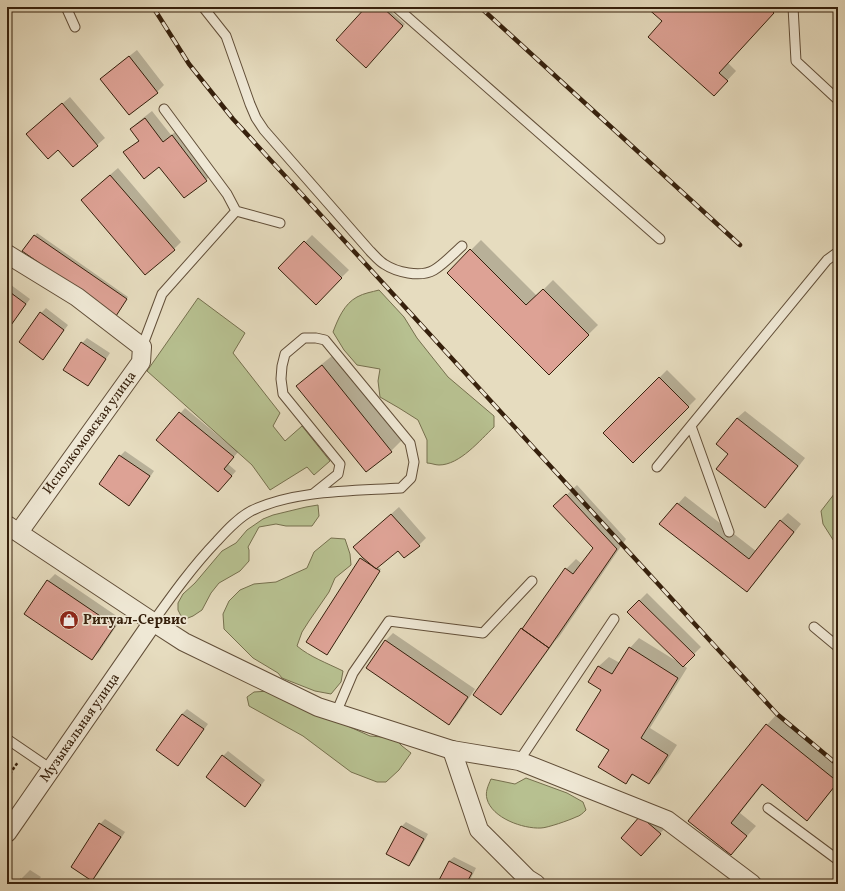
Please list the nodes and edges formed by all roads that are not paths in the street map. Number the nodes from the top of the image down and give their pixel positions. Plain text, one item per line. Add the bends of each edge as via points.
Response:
1 (66, 7) edge
2 (203, 7) edge
3 (396, 7) edge
4 (793, 7) edge
5 (75, 27) dead end
6 (838, 100) edge
7 (164, 109) dead end
8 (236, 211) junction
9 (280, 223) dead end
10 (660, 239) dead end
11 (462, 246) dead end
12 (838, 252) edge
13 (7, 254) edge
14 (142, 348) junction
15 (691, 426) junction
16 (657, 467) dead end
17 (313, 494) junction
18 (13, 528) edge
19 (729, 532) dead end
20 (532, 581) dead end
21 (614, 619) dead end
22 (153, 622) junction
23 (814, 627) dead end
24 (838, 647) edge
25 (336, 713) junction
26 (7, 740) edge
27 (452, 750) junction
28 (519, 761) junction
29 (51, 769) junction
30 (768, 808) dead end
31 (7, 833) edge
32 (838, 860) edge
33 (536, 884) edge
34 (752, 884) edge

1 - 5 lane
2 - 11 lane via 226,36 250,104 264,130 375,256 397,270 421,274 432,271
3 - 10 lane
4 - 6 lane via 796,61
7 - 8 lane via 227,194
8 - 9 lane
8 - 14 lane via 162,294
12 - 15 lane via 827,260
13 - 14 street via 77,297
14 - 18 street, Исполкомовская улица via 141,362
15 - 16 lane
15 - 19 lane
17 - 17 lane via 338,474 340,464 283,394 281,379 285,354 304,338 325,340 410,443 414,462 411,478 401,488
17 - 22 lane via 275,502 251,511 230,527 180,583
18 - 22 street
20 - 25 lane via 483,633 389,622 353,674
21 - 28 lane
22 - 25 street via 184,642 318,707
22 - 29 street, Музыкальная улица
23 - 24 lane
25 - 27 street
26 - 29 lane
27 - 28 street
27 - 33 street via 479,830
28 - 34 street via 667,820
29 - 31 street, Музыкальная улица
30 - 32 lane

